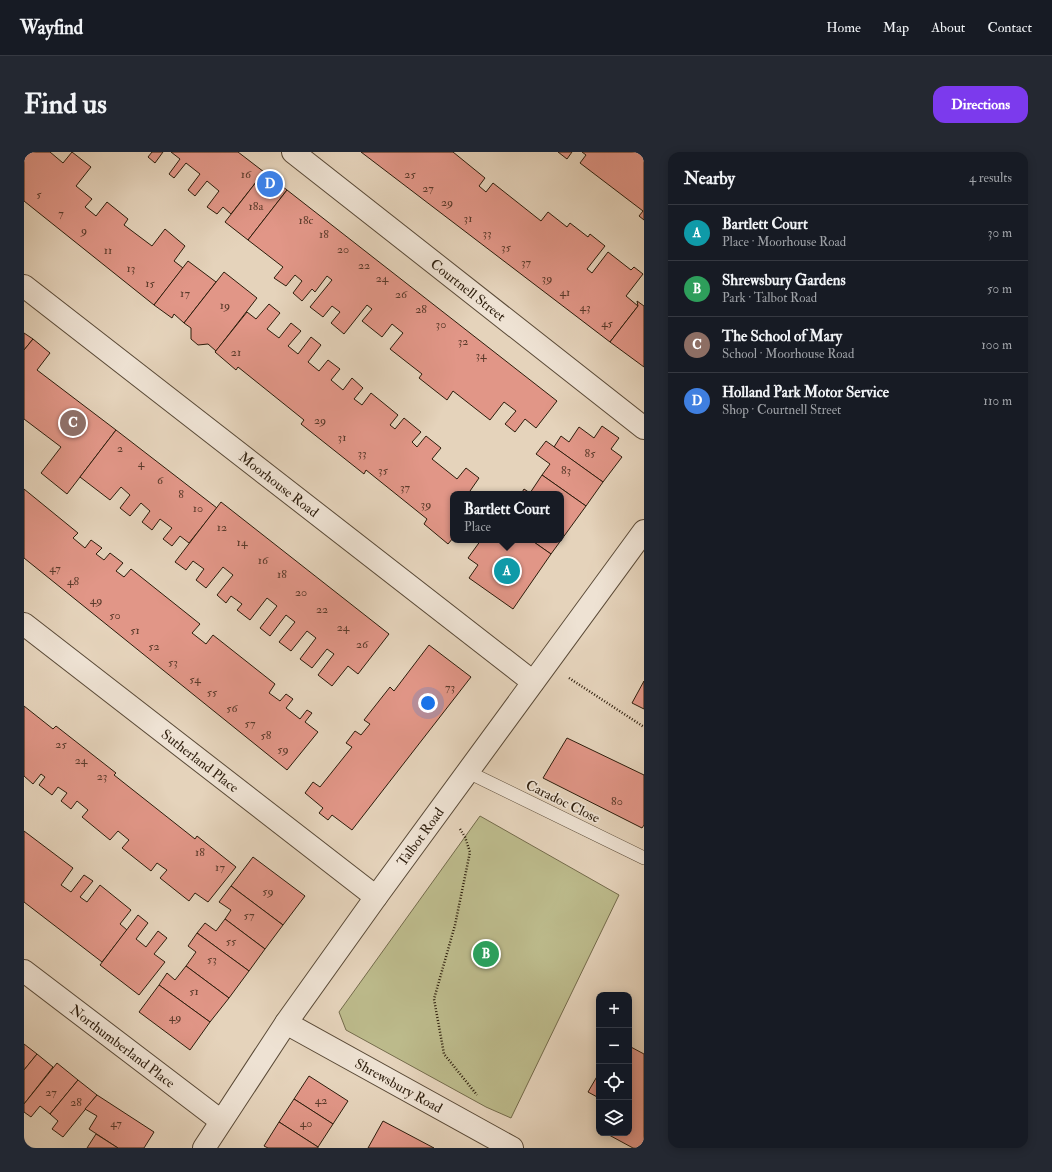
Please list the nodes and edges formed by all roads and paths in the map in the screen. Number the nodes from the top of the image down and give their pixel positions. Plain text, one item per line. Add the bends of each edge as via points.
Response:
1 (293, 152) edge
2 (24, 286) edge
3 (644, 428) edge
4 (644, 531) edge
5 (24, 624) edge
6 (547, 664) junction
7 (533, 682) junction
8 (644, 727) edge
9 (468, 772) junction
10 (445, 803) junction
11 (644, 858) edge
12 (376, 897) junction
13 (24, 971) edge
14 (286, 1023) junction
15 (221, 1122) junction
16 (504, 1143) edge
17 (204, 1148) edge

1 - 3 street, Courtnell Street
2 - 7 street, Moorhouse Road
4 - 6 street, Talbot Road
5 - 12 street, Sutherland Place
6 - 7 street, Talbot Road
6 - 8 path
7 - 9 street, Talbot Road
9 - 10 street, Talbot Road
9 - 11 lane, Caradoc Close
10 - 12 street, Talbot Road
10 - 16 path via 465,837 470,852 455,925 434,999 444,1054 486,1107
12 - 14 street, Talbot Road
13 - 15 street, Northumberland Place
14 - 15 street, Talbot Road
14 - 16 street, Shrewsbury Road
15 - 17 street, Talbot Road

